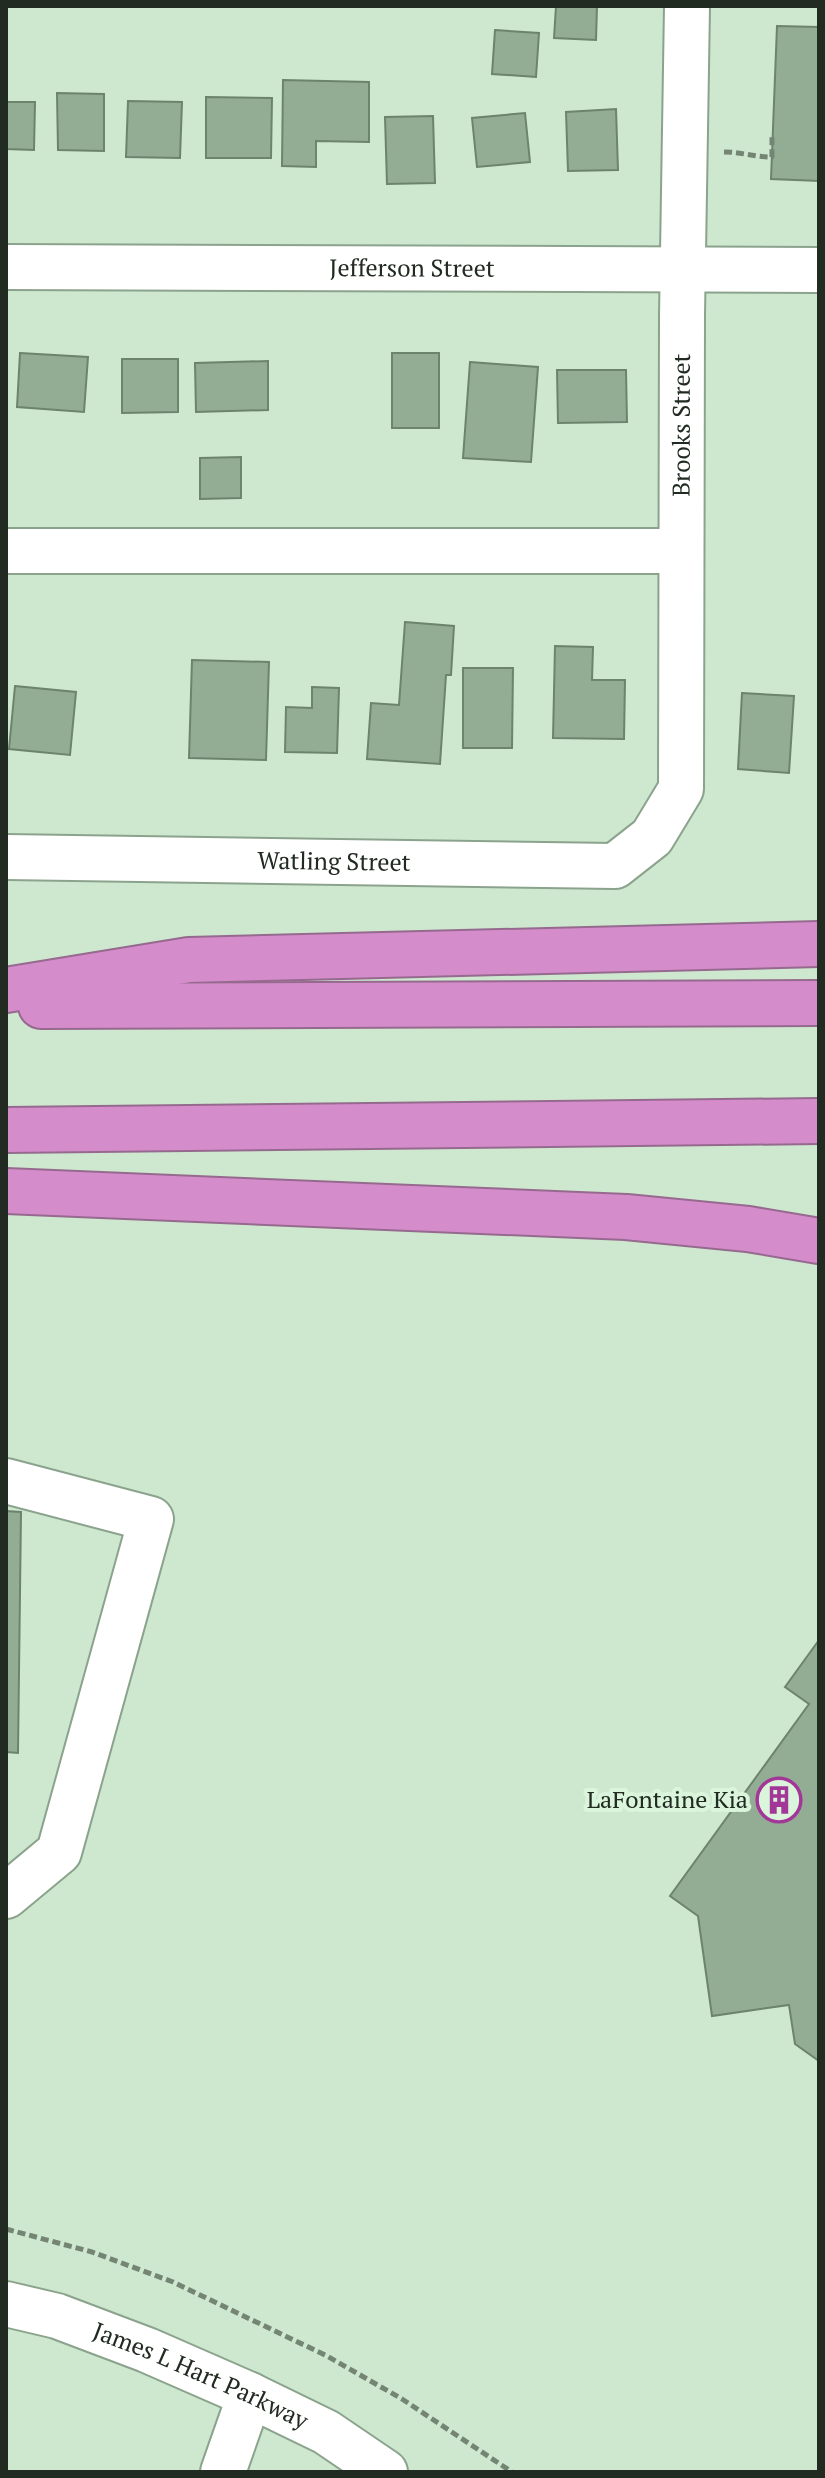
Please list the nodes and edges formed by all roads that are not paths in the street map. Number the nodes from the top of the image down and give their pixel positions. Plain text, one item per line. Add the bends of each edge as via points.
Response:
1 (687, 6) edge
2 (6, 267) edge
3 (683, 269) junction
4 (819, 270) edge
5 (6, 551) edge
6 (681, 551) junction
7 (652, 837) joint
8 (6, 857) edge
9 (819, 944) edge
10 (6, 990) edge
11 (819, 1003) edge
12 (6, 1006) edge
13 (819, 1121) edge
14 (6, 1130) edge
15 (6, 1191) edge
16 (819, 1241) edge
17 (6, 1481) edge
18 (6, 1896) edge
19 (6, 2304) edge
20 (250, 2395) junction
21 (223, 2472) edge
22 (385, 2472) edge

1 - 3 street, Brooks Street
2 - 3 street, Jefferson Street
3 - 4 street, Jefferson Street
3 - 6 street, Brooks Street
5 - 6 street
6 - 7 street, Brooks Street via 681,789
7 - 8 street, Watling Street via 615,866
9 - 10 highway via 189,960
11 - 12 highway
13 - 14 highway
15 - 16 highway via 626,1217
17 - 18 street via 151,1519 59,1852
19 - 20 street, James L Hart Parkway via 70,2321
20 - 21 street
20 - 22 street, James L Hart Parkway via 326,2432

